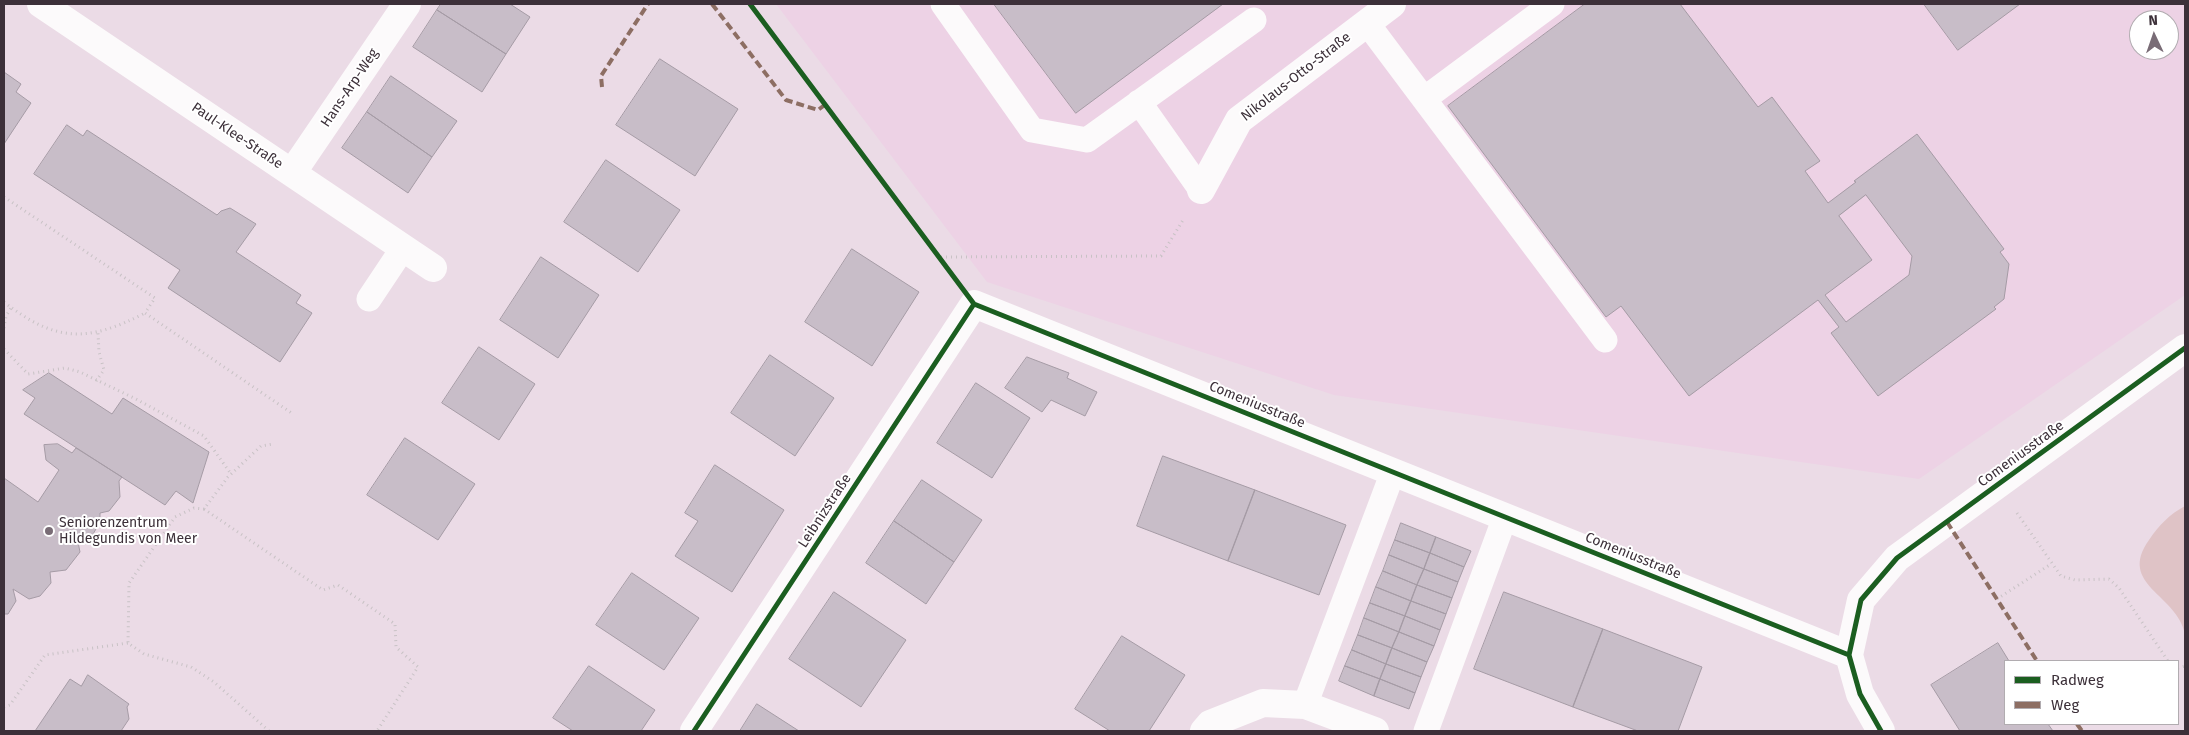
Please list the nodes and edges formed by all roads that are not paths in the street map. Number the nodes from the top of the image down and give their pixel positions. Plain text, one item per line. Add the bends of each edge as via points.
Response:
1 (41, 4) edge
2 (407, 4) edge
3 (943, 4) edge
4 (1392, 4) edge
5 (1552, 4) edge
6 (1254, 20) dead end
7 (1367, 23) junction
8 (1424, 99) junction
9 (1139, 102) junction
10 (292, 173) junction
11 (1201, 190) joint
12 (403, 248) junction
13 (433, 268) dead end
14 (369, 299) dead end
15 (974, 304) joint
16 (1605, 340) dead end
17 (2185, 348) edge
18 (1393, 472) junction
19 (1505, 517) junction
20 (1849, 655) junction
21 (1305, 705) junction
22 (694, 731) edge
23 (1204, 731) edge
24 (1375, 731) edge
25 (1426, 731) edge
26 (1881, 731) edge

1 - 10 street, Paul-Klee-Straße
2 - 10 street, Hans-Arp-Weg
3 - 9 lane via 1032,130 1087,140
4 - 7 street, Nikolaus-Otto-Straße
5 - 8 lane
6 - 9 lane
7 - 8 lane
7 - 11 street, Nikolaus-Otto-Straße via 1239,120
8 - 16 lane
9 - 11 lane
10 - 12 street, Paul-Klee-Straße
12 - 13 street, Paul-Klee-Straße
12 - 14 lane
15 - 18 street, Comeniusstraße
15 - 22 street, Leibnizstraße
17 - 20 street, Comeniusstraße via 1897,558 1861,600
18 - 19 street, Comeniusstraße
18 - 21 lane
19 - 20 street, Comeniusstraße
19 - 25 lane
20 - 26 street via 1860,694
21 - 23 street via 1263,703 1210,724
21 - 24 street

